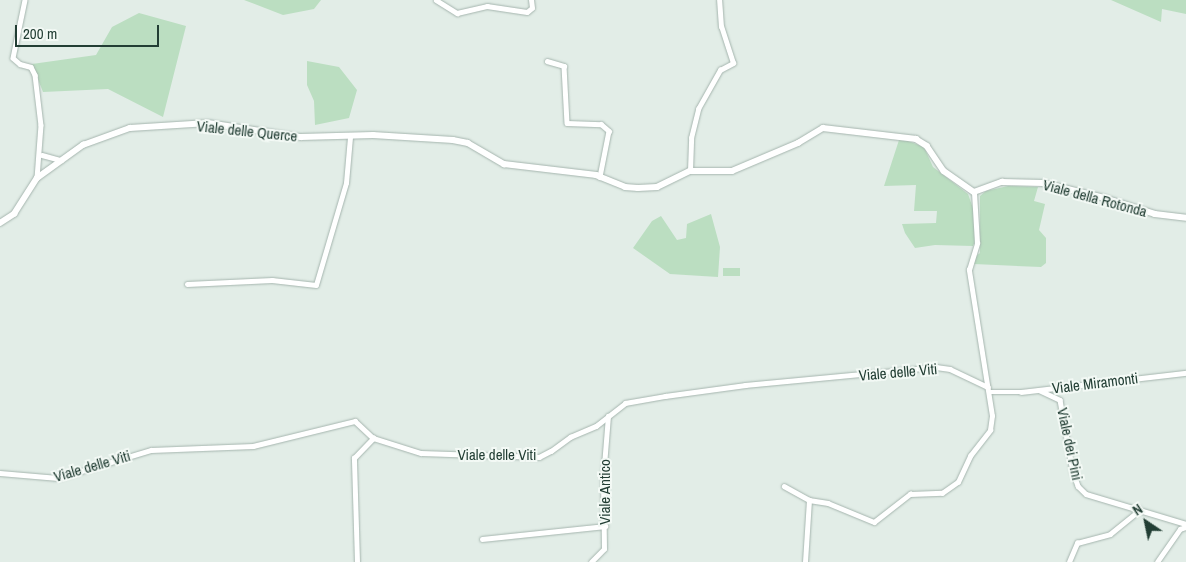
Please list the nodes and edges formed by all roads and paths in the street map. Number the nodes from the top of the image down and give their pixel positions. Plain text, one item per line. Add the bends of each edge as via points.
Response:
1 (25, 0) edge
2 (436, 0) edge
3 (530, 0) edge
4 (719, 0) edge
5 (547, 61) dead end
6 (350, 137) junction
7 (42, 155) junction
8 (61, 160) junction
9 (690, 171) junction
10 (600, 177) junction
11 (37, 178) junction
12 (974, 192) junction
13 (1186, 218) edge
14 (0, 223) edge
15 (187, 284) dead end
16 (1186, 373) edge
17 (988, 389) junction
18 (1039, 390) junction
19 (608, 416) junction
20 (372, 438) junction
21 (0, 473) edge
22 (784, 486) dead end
23 (809, 500) junction
24 (1138, 508) junction
25 (1186, 525) edge
26 (605, 526) junction
27 (482, 539) dead end
28 (357, 562) edge
29 (591, 562) edge
30 (805, 562) edge
31 (1069, 562) edge
32 (1157, 562) edge

1 - 7 street via 13,58 31,67 35,75
2 - 3 street via 457,13 487,6 527,12 532,8
4 - 9 street via 721,27 733,63 720,70 698,109 690,151
5 - 10 street via 564,66 567,123 601,124 609,131
6 - 8 street, Viale delle Querce via 301,137 208,124 130,128 83,146
6 - 10 street, Viale delle Querce via 453,140 468,143 504,164
6 - 15 street via 346,183 316,285 272,280
7 - 8 street
7 - 11 street
8 - 11 street, Viale delle Querce
9 - 10 street, Viale delle Querce via 657,187 625,187
9 - 12 street, Viale delle Querce via 732,170 798,143 823,128 916,139 927,146 944,171
11 - 14 street, Viale delle Querce via 14,214
12 - 13 street, Viale della Rotonda via 1002,182 1043,183 1155,214
12 - 17 street via 977,243 969,270
16 - 18 street, Viale Miramonti
17 - 18 street, Viale Miramonti via 1003,392
17 - 19 street, Viale delle Viti via 950,369 936,367 665,396 625,403
17 - 23 street via 990,430 950,489 942,493 910,494 874,522 828,503
18 - 24 street, Viale dei Pini via 1060,400 1078,486 1095,497
19 - 20 street, Viale delle Viti via 539,456 421,453
19 - 26 street, Viale Antico via 603,478
20 - 21 street, Viale delle Viti via 358,423 349,421 253,446 151,450 58,478
20 - 28 street via 354,458
22 - 23 street
23 - 30 street
24 - 25 street, Viale dei Pini
24 - 31 street via 1110,534 1077,543
25 - 32 street
26 - 27 street
26 - 29 street, Viale Antico via 604,549

